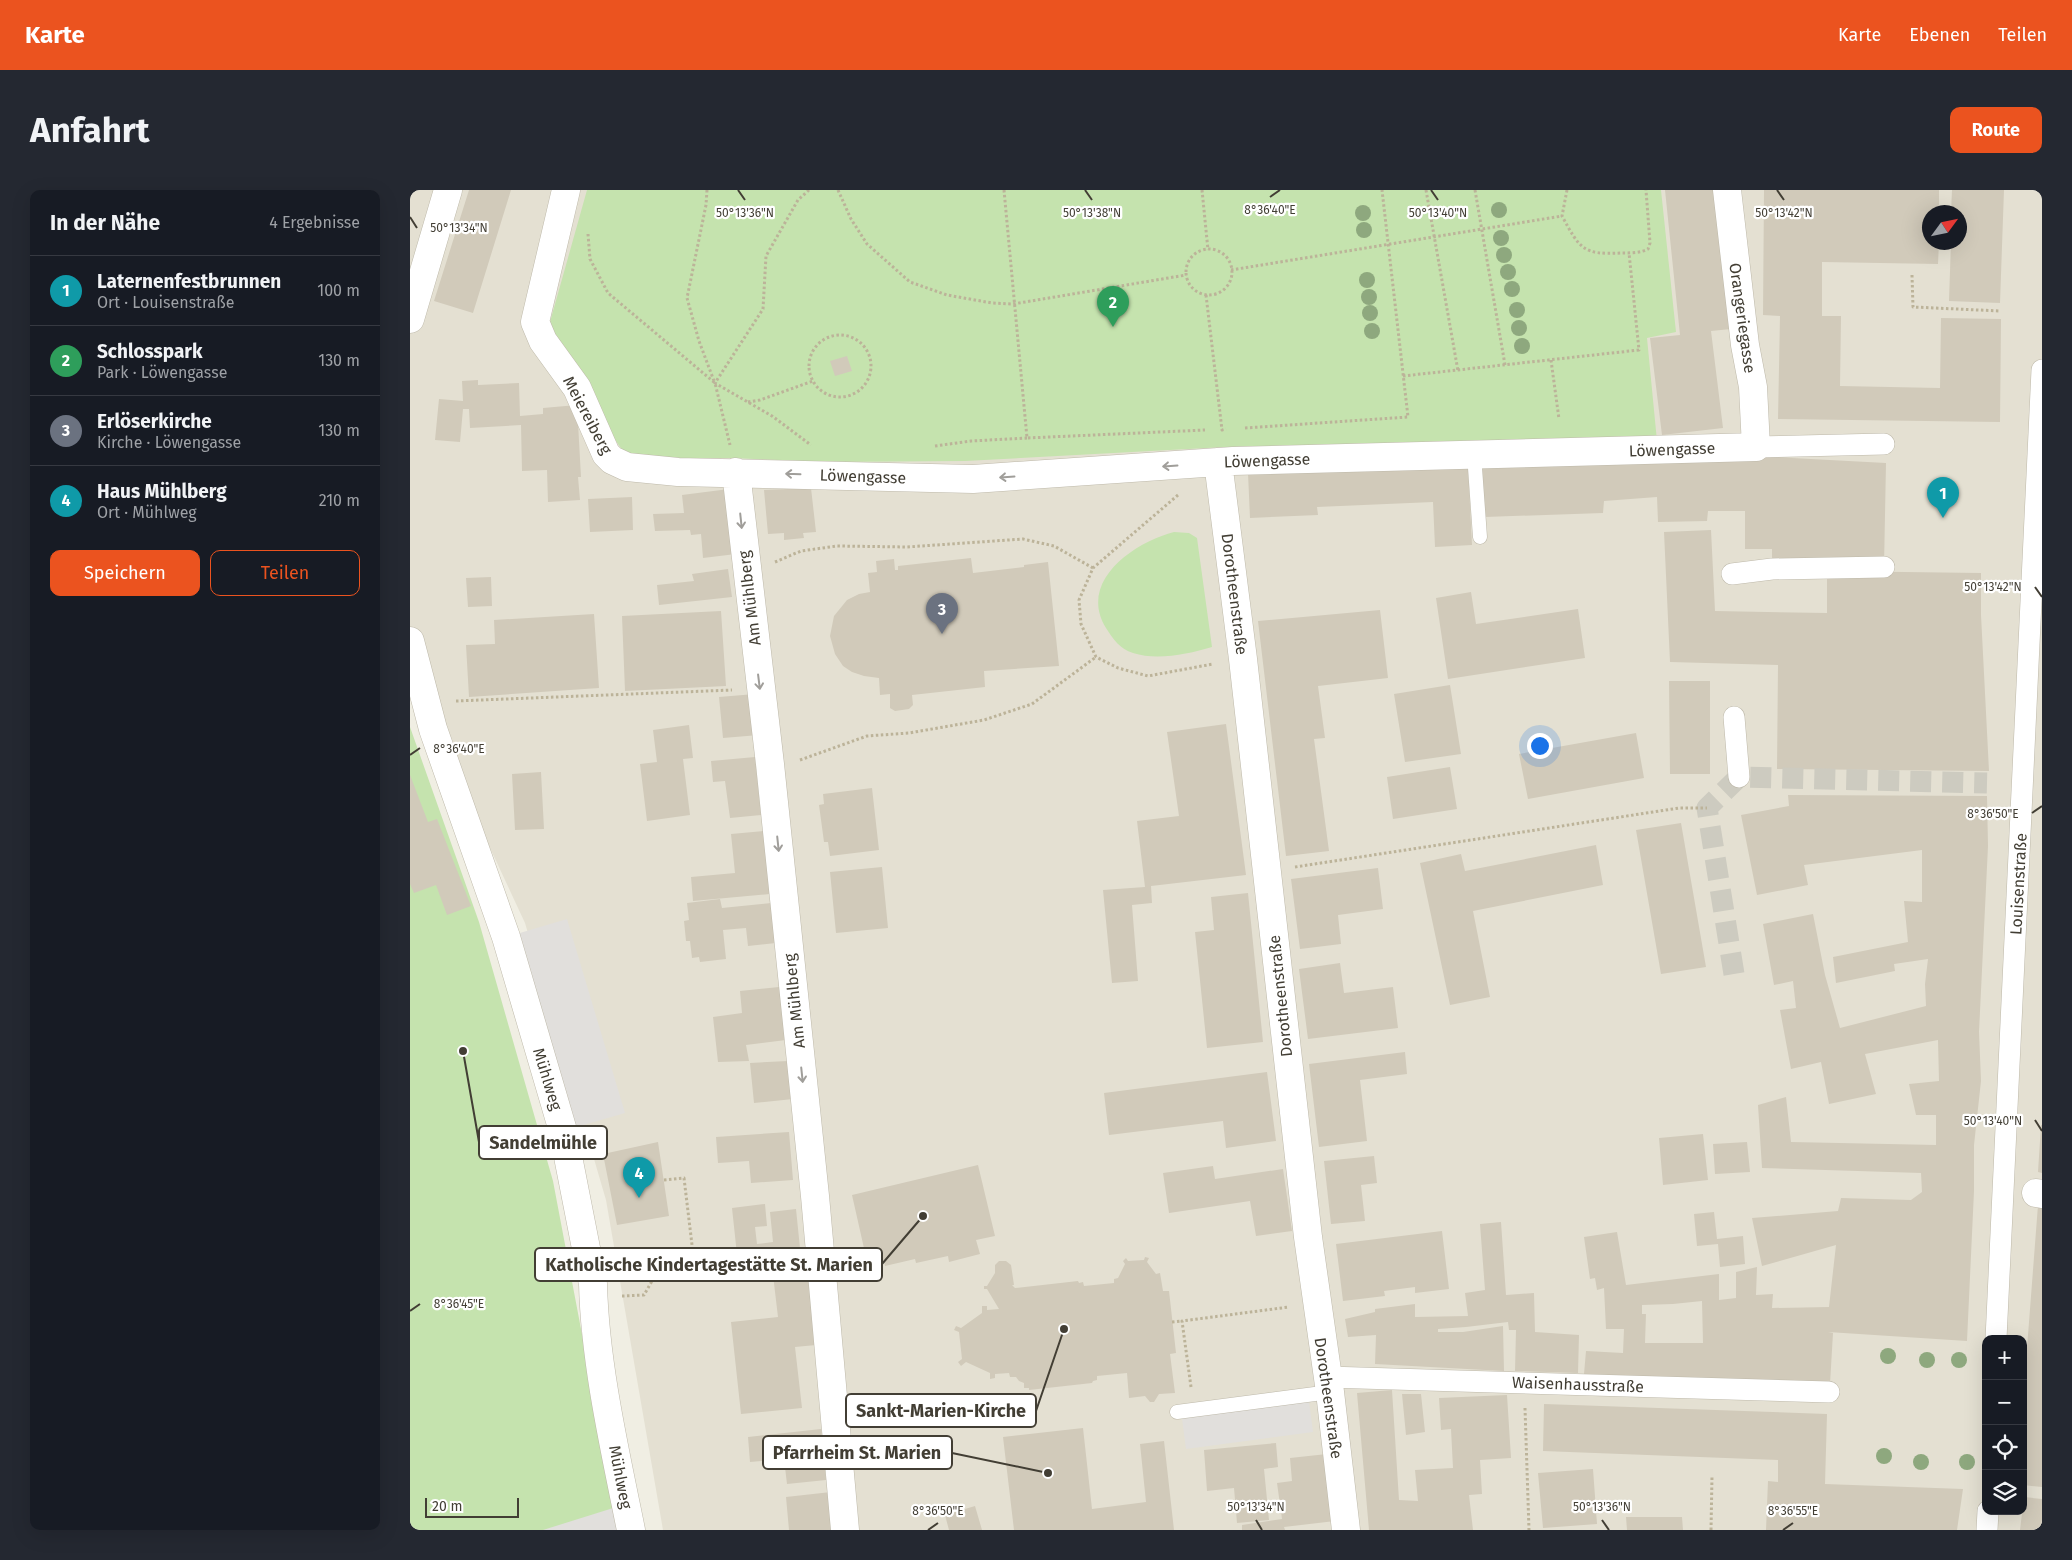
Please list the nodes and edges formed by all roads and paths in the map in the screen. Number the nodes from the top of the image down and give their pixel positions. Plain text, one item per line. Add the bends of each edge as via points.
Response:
1 (448, 190) edge
2 (566, 190) edge
3 (706, 190) edge
4 (810, 190) edge
5 (838, 190) edge
6 (1004, 190) edge
7 (1202, 190) edge
8 (1382, 190) edge
9 (1426, 190) edge
10 (1475, 190) edge
11 (1568, 190) edge
12 (1646, 190) edge
13 (1727, 190) edge
14 (1562, 216) junction
15 (587, 226) dead end
16 (1481, 229) junction
17 (1434, 237) junction
18 (1389, 243) junction
19 (1208, 250) junction
20 (1629, 253) junction
21 (1231, 270) junction
22 (1912, 275) dead end
23 (1186, 276) junction
24 (1206, 295) junction
25 (1013, 304) junction
26 (2000, 311) dead end
27 (410, 319) edge
28 (1551, 360) junction
29 (1505, 365) junction
30 (2042, 370) edge
31 (1458, 371) junction
32 (1403, 376) junction
33 (813, 381) junction
34 (714, 383) junction
35 (747, 402) junction
36 (1560, 419) dead end
37 (1242, 428) dead end
38 (1232, 429) dead end
39 (1222, 430) junction
40 (1027, 438) junction
41 (1884, 444) dead end
42 (1756, 446) junction
43 (928, 447) dead end
44 (817, 450) dead end
45 (1474, 454) junction
46 (1218, 462) junction
47 (652, 470) joint
48 (736, 472) junction
49 (1183, 491) dead end
50 (1480, 537) dead end
51 (1884, 567) dead end
52 (1093, 568) junction
53 (746, 574) junction
54 (1732, 574) dead end
55 (410, 641) edge
56 (1096, 657) junction
57 (1243, 658) junction
58 (760, 689) junction
59 (426, 703) junction
60 (1734, 717) dead end
61 (796, 762) dead end
62 (1739, 778) dead end
63 (1707, 808) dead end
64 (1267, 873) junction
65 (664, 1180) dead end
66 (820, 1268) junction
67 (695, 1270) junction
68 (593, 1284) junction
69 (1316, 1303) junction
70 (1182, 1321) junction
71 (1172, 1322) dead end
72 (1996, 1335) edge
73 (1524, 1382) junction
74 (1329, 1384) junction
75 (1829, 1392) dead end
76 (1195, 1410) junction
77 (1178, 1412) dead end
78 (1712, 1476) dead end
79 (1988, 1515) edge
80 (631, 1530) edge
81 (845, 1530) edge
82 (1346, 1530) edge
83 (1529, 1530) edge
84 (1711, 1530) edge
85 (1987, 1530) edge

1 - 27 street
2 - 47 street, Meiereiberg via 534,322 543,341 577,388 606,454 626,468
3 - 34 path via 706,205 687,298
4 - 34 path via 798,200 766,256 763,309
5 - 25 path via 867,244 910,282 948,296
6 - 25 path
7 - 19 path
8 - 18 path
9 - 17 path
10 - 16 path
11 - 14 path
12 - 20 path via 1650,243 1645,251
13 - 42 street, Orangeriegasse via 1745,346 1753,387
14 - 16 path
14 - 20 path via 1580,244 1591,253
15 - 34 path via 590,259 608,293
16 - 17 path
16 - 29 path
17 - 18 path
17 - 31 path
18 - 21 path
18 - 32 path
19 - 21 path via 1228,259
19 - 23 path via 1194,255 1189,261
20 - 28 path via 1639,350
21 - 24 path via 1230,281 1221,292
22 - 26 path via 1913,307
23 - 24 path via 1193,289
23 - 25 path
24 - 39 path
25 - 40 path
28 - 29 path
28 - 36 path
29 - 31 path
30 - 72 street, Louisenstraße
31 - 32 path
32 - 37 path via 1408,417
33 - 33 path via 829,396 851,396 864,387 871,374 868,352 852,337 830,337 817,346 810,359
33 - 35 path
34 - 35 path
34 - 48 path
35 - 44 path via 795,431
38 - 39 path
39 - 40 path
39 - 46 path via 1225,447
40 - 43 path
41 - 42 street, Löwengasse
42 - 45 street, Löwengasse
45 - 46 street, Löwengasse
45 - 50 lane
46 -> 48 street, Löwengasse via 973,479
46 - 57 street, Dorotheenstraße
47 - 48 street, Löwengasse
48 -> 53 street, Am Mühlberg
49 - 52 path
51 - 54 street via 1772,569
52 - 53 path via 1054,546 1023,539 801,551
52 - 56 path via 1079,600 1081,624
53 -> 58 street, Am Mühlberg
55 - 59 street, Mühlweg
56 - 57 path via 1118,668 1148,676
56 - 61 path via 1032,704 984,720 909,733 867,736
57 - 64 street, Dorotheenstraße
58 - 59 path
58 -> 66 street, Am Mühlberg
59 - 68 street, Mühlweg via 506,937 563,1131
60 - 62 street
63 - 64 path via 1679,808
64 - 69 street, Dorotheenstraße
65 - 67 path via 684,1178
66 - 67 path
66 - 81 street, Am Mühlberg
67 - 68 path via 656,1274 644,1295 623,1296 611,1282
68 - 80 street, Mühlweg via 602,1372
69 - 70 path
69 - 74 street, Dorotheenstraße
70 - 71 path
70 - 76 path
73 - 74 street, Waisenhausstraße
73 - 75 street, Waisenhausstraße
73 - 83 path
74 - 76 lane
74 - 82 street, Dorotheenstraße
76 - 77 lane
78 - 84 path
79 - 85 street

